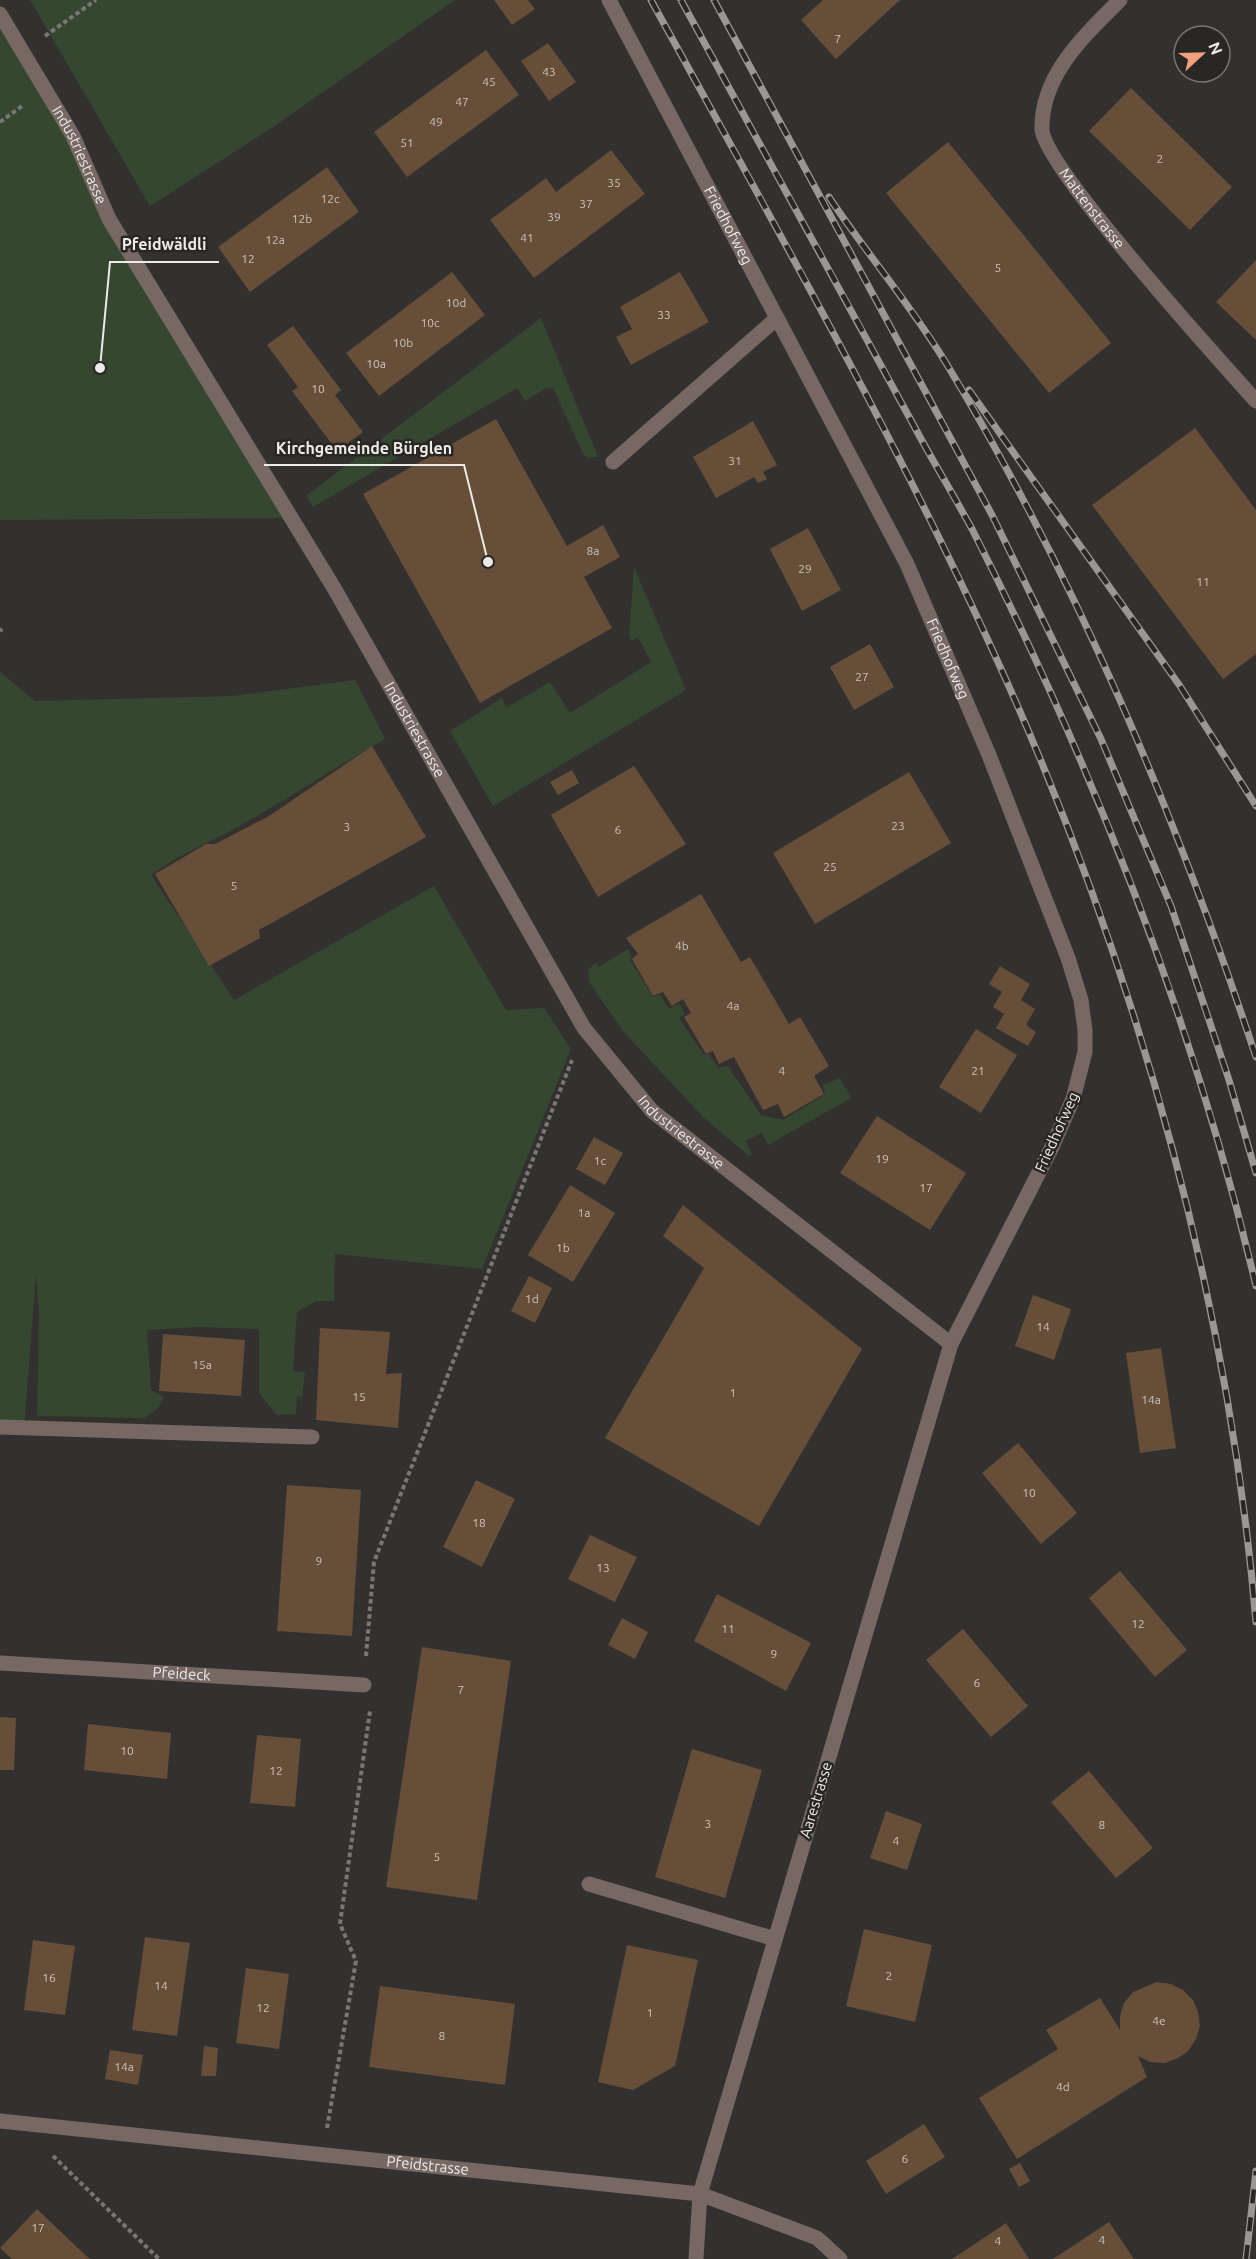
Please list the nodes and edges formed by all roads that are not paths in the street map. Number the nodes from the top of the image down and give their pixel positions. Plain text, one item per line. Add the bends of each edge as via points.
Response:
1 (609, 0) edge
2 (1120, 0) edge
3 (0, 14) edge
4 (777, 318) junction
5 (1256, 401) edge
6 (613, 462) dead end
7 (951, 1344) junction
8 (0, 1427) edge
9 (312, 1437) dead end
10 (0, 1663) edge
11 (364, 1685) road end
12 (589, 1884) dead end
13 (775, 1939) junction
14 (0, 2121) edge
15 (700, 2194) junction
16 (696, 2259) edge
17 (840, 2259) edge

1 - 4 street, Friedhofweg
2 - 5 street, Mattenstrasse via 1076,44 1046,93 1042,132 1065,175
3 - 7 street, Industriestrasse via 73,136 109,219 334,588 584,1028 652,1111
4 - 6 street
4 - 7 street, Friedhofweg via 874,499 929,613 989,755 1081,1000 1085,1052 1073,1099
7 - 13 street, Aarestrasse
8 - 9 street
10 - 11 street, Pfeideck
12 - 13 street
13 - 15 street, Aarestrasse
14 - 15 street, Pfeidstrasse
15 - 16 street, Aarestrasse
15 - 17 street, Pfeidstrasse via 817,2238

